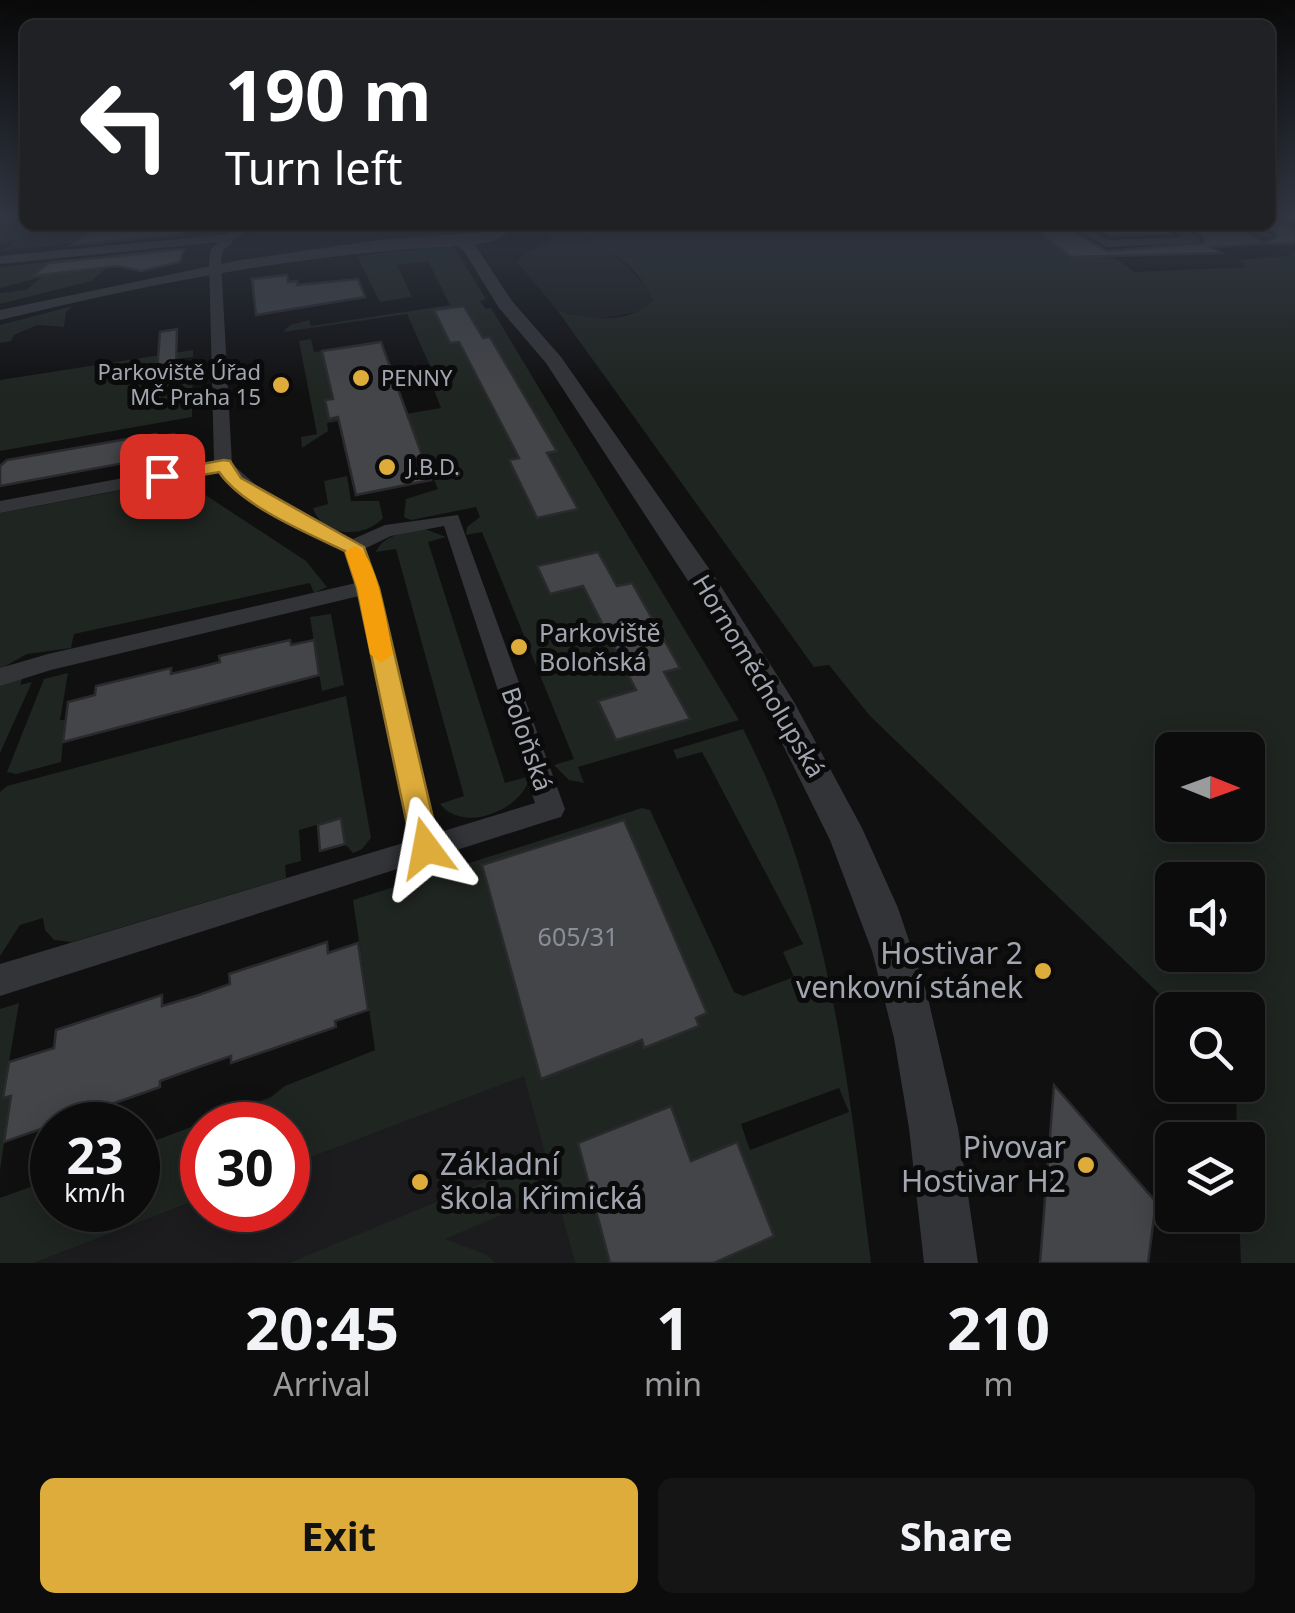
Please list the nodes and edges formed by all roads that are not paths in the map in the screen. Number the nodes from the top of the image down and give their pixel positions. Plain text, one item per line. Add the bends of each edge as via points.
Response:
1 (158, 277) edge
2 (216, 277) edge
3 (488, 277) edge
4 (530, 304) dead end
5 (0, 315) edge
6 (550, 354) junction
7 (224, 465) junction
8 (0, 507) edge
9 (354, 547) junction
10 (368, 588) junction
11 (0, 677) edge
12 (426, 848) junction
13 (0, 980) edge
14 (951, 1263) edge

1 - 5 street
2 - 7 street
3 - 6 street, Hornoměcholupská
4 - 6 street, Hornoměcholupská
6 - 14 street, Hornoměcholupská via 747,647 830,794 879,910 915,1033
7 - 8 street
7 - 9 street via 235,482
9 - 10 street
9 - 12 street, Boloňská via 385,530 451,518 551,809
10 - 11 street
10 - 12 street
12 - 13 street

